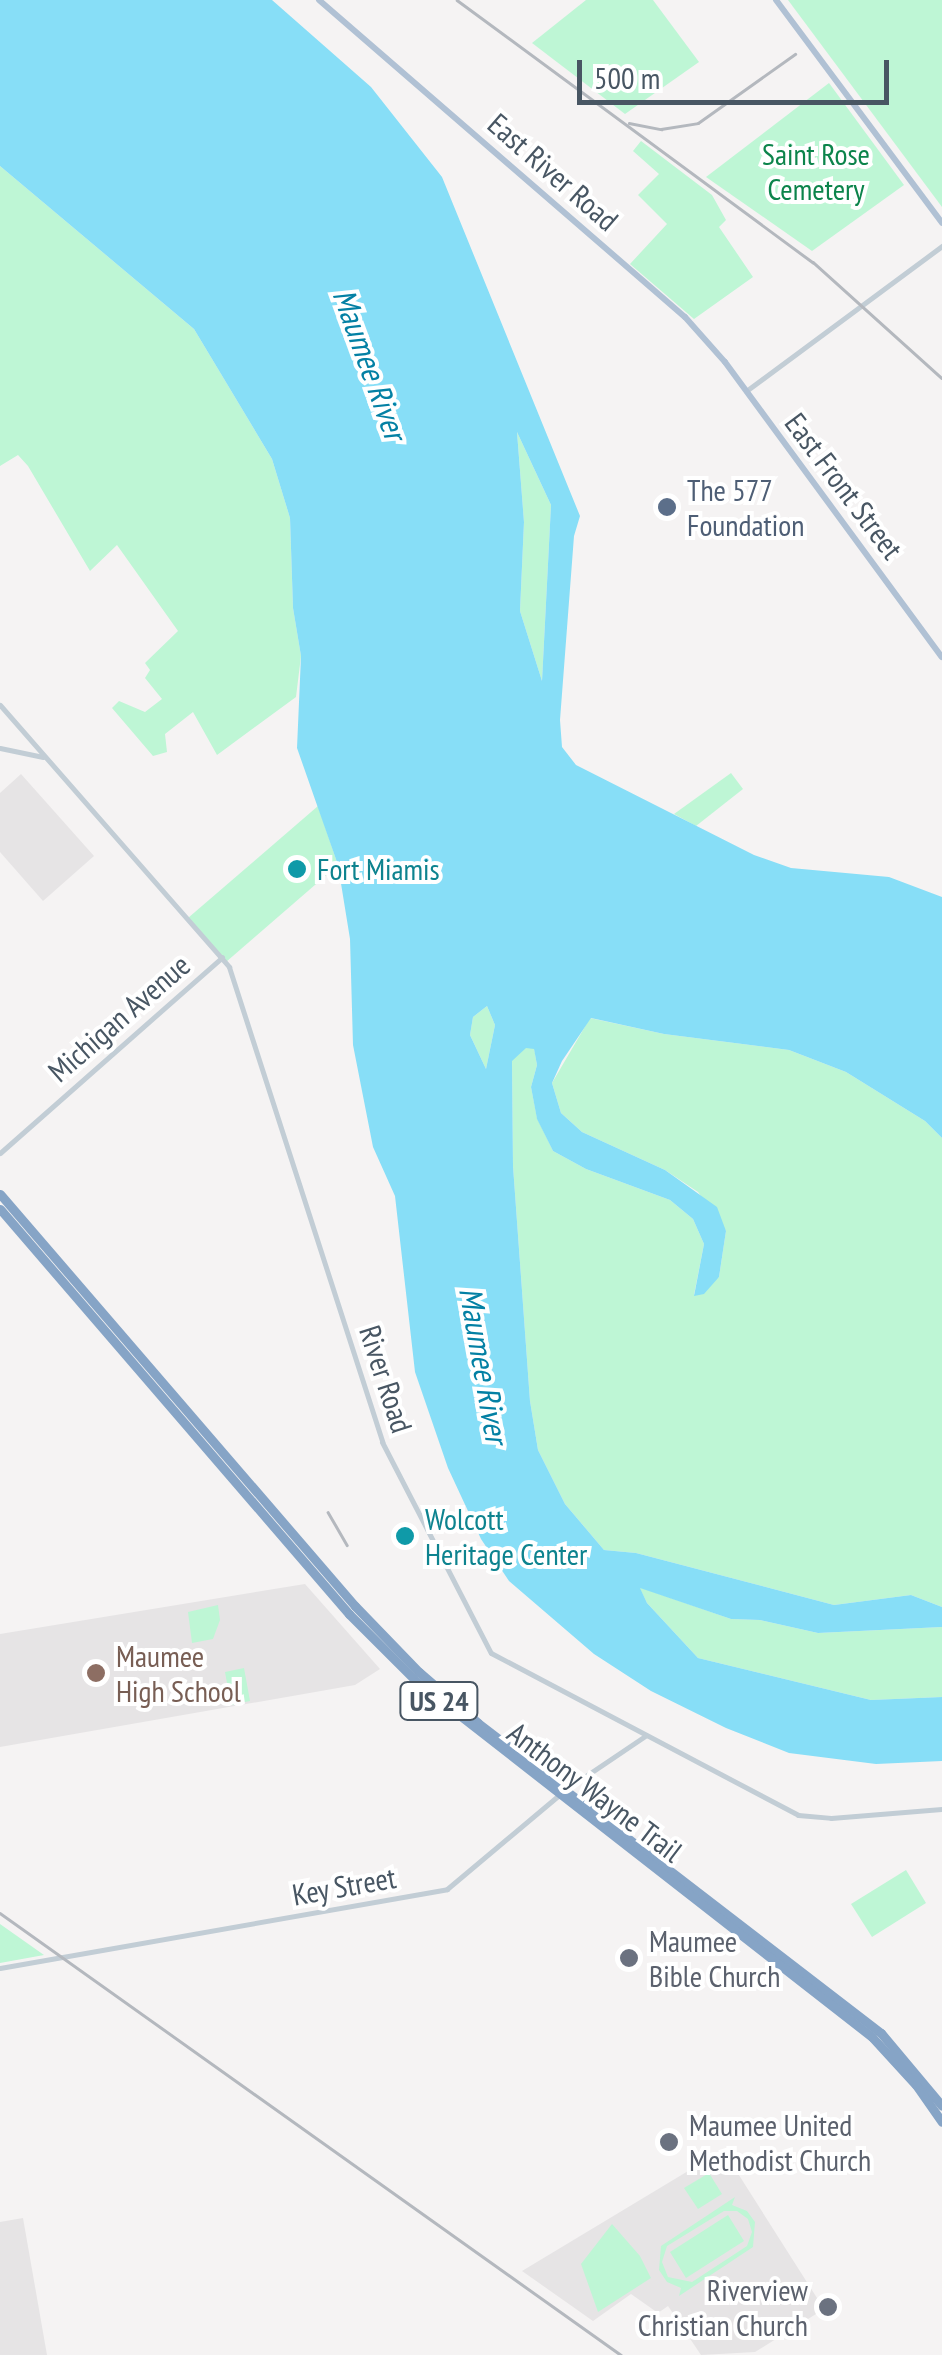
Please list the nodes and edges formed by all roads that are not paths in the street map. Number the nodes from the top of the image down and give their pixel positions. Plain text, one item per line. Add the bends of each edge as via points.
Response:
1 (319, 0) edge
2 (776, 0) edge
3 (942, 223) edge
4 (942, 246) edge
5 (746, 391) junction
6 (942, 657) edge
7 (0, 705) edge
8 (0, 748) edge
9 (46, 758) junction
10 (222, 957) junction
11 (0, 1153) edge
12 (0, 1194) edge
13 (0, 1209) edge
14 (645, 1736) junction
15 (561, 1793) junction
16 (942, 1809) edge
17 (0, 1968) edge
18 (942, 2106) edge
19 (942, 2122) edge

1 - 5 main road, East River Road via 672,304
2 - 3 main road
4 - 5 street
5 - 6 main road, East Front Street
7 - 9 street, River Road
8 - 9 street
9 - 10 street, River Road
10 - 11 street, Michigan Avenue
10 - 14 street, River Road via 382,1442 474,1624 495,1656
12 - 15 highway, Anthony Wayne Trail / US 24 via 372,1625
13 - 15 highway, Anthony Wayne Trail / US 24 via 349,1614 417,1682
14 - 15 street, Key Street
14 - 16 street, River Road via 805,1817
15 - 17 street, Key Street via 440,1892
15 - 18 highway, Anthony Wayne Trail / US 24 via 880,2034
15 - 19 highway, Anthony Wayne Trail / US 24 via 872,2037

